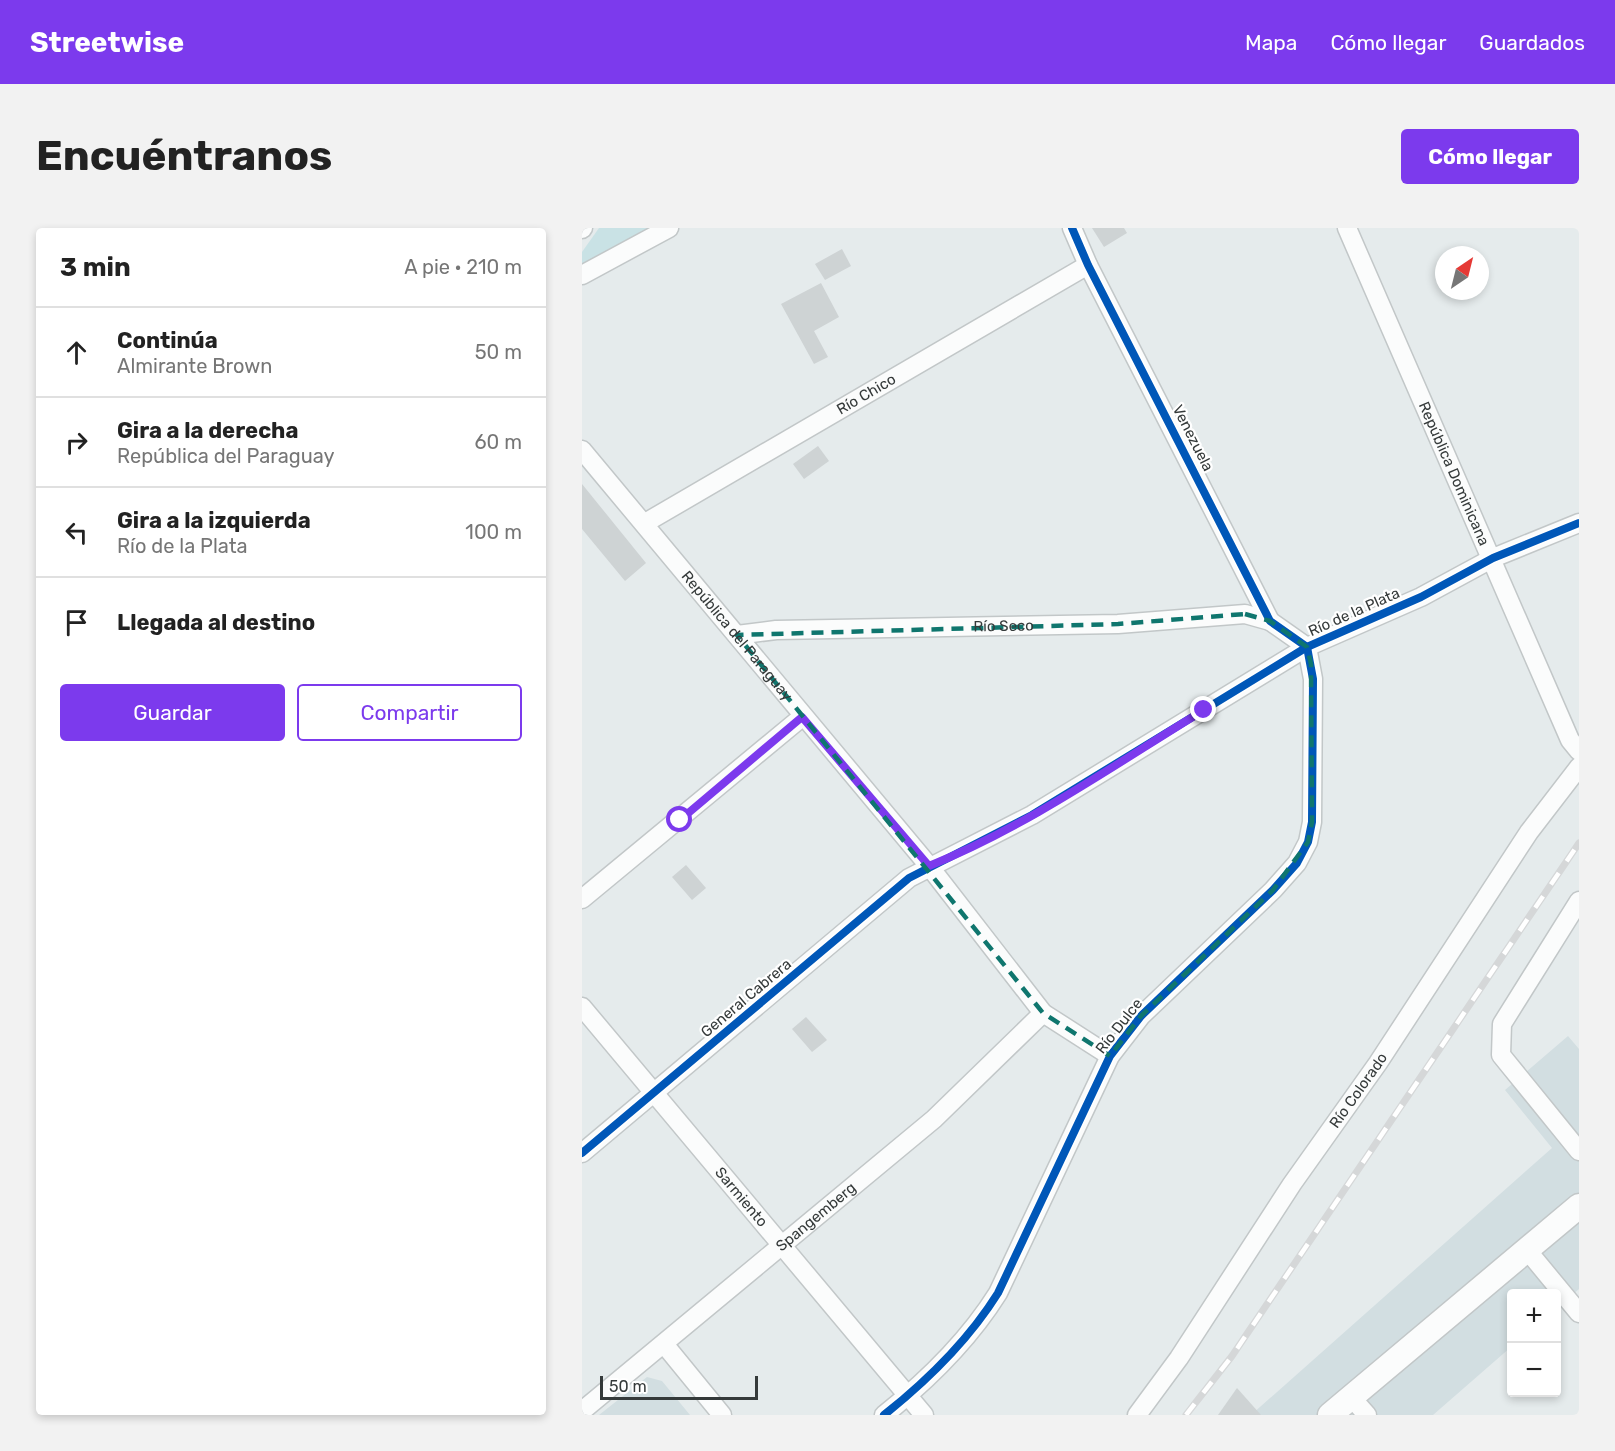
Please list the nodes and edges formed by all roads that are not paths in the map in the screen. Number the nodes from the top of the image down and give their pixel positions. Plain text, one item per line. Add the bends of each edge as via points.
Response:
1 (669, 228) edge
2 (1072, 228) edge
3 (1347, 228) edge
4 (1088, 266) junction
5 (582, 275) edge
6 (582, 450) edge
7 (645, 523) junction
8 (1579, 523) edge
9 (1493, 558) junction
10 (1270, 621) junction
11 (737, 635) junction
12 (1306, 647) junction
13 (802, 717) junction
14 (1579, 751) edge
15 (1579, 767) edge
16 (929, 866) junction
17 (582, 899) edge
18 (1579, 901) edge
19 (582, 1007) edge
20 (1043, 1013) junction
21 (1110, 1056) junction
22 (655, 1092) junction
23 (1579, 1151) edge
24 (582, 1153) edge
25 (1579, 1206) edge
26 (782, 1245) junction
27 (1527, 1250) junction
28 (1579, 1313) edge
29 (664, 1344) junction
30 (909, 1395) junction
31 (1359, 1406) edge
32 (582, 1411) edge
33 (722, 1415) edge
34 (884, 1415) edge
35 (924, 1415) edge
36 (1137, 1415) edge
37 (1330, 1415) edge

1 - 5 street
2 - 4 street, Venezuela
3 - 9 street, República Dominicana
4 - 7 street, Río Chico
4 - 10 street, Venezuela
6 - 7 street, República del Paraguay
7 - 11 street, República del Paraguay
8 - 9 street, Río de la Plata
9 - 12 street, Río de la Plata via 1421,597
9 - 14 street, República Dominicana via 1530,654 1570,740
10 - 11 street, Río Seco via 1245,614 1118,624 776,630
10 - 12 street, Venezuela
11 - 13 street, República del Paraguay
12 - 16 street, Río de la Plata via 1032,815
12 - 21 street, Río Dulce via 1313,679 1312,822 1308,842 1297,863 1273,890 1141,1016
13 - 16 street, República del Paraguay
13 - 17 street
15 - 36 street, Río Colorado via 1529,832 1378,1063
16 - 20 street, República del Paraguay
16 - 22 street, General Cabrera via 909,878
18 - 23 street via 1502,1024 1500,1037 1501,1055
19 - 22 street, Sarmiento
20 - 21 street, República del Paraguay
20 - 26 street, Spangemberg via 933,1119
21 - 30 street, Río Dulce via 998,1293 978,1326
22 - 24 street, General Cabrera
22 - 26 street, Sarmiento
25 - 27 street
26 - 29 street, Spangemberg
26 - 30 street, Sarmiento
27 - 28 street
27 - 31 street
29 - 32 street, Spangemberg
29 - 33 street
30 - 34 street, Río Dulce
30 - 35 street, Sarmiento
31 - 37 street

